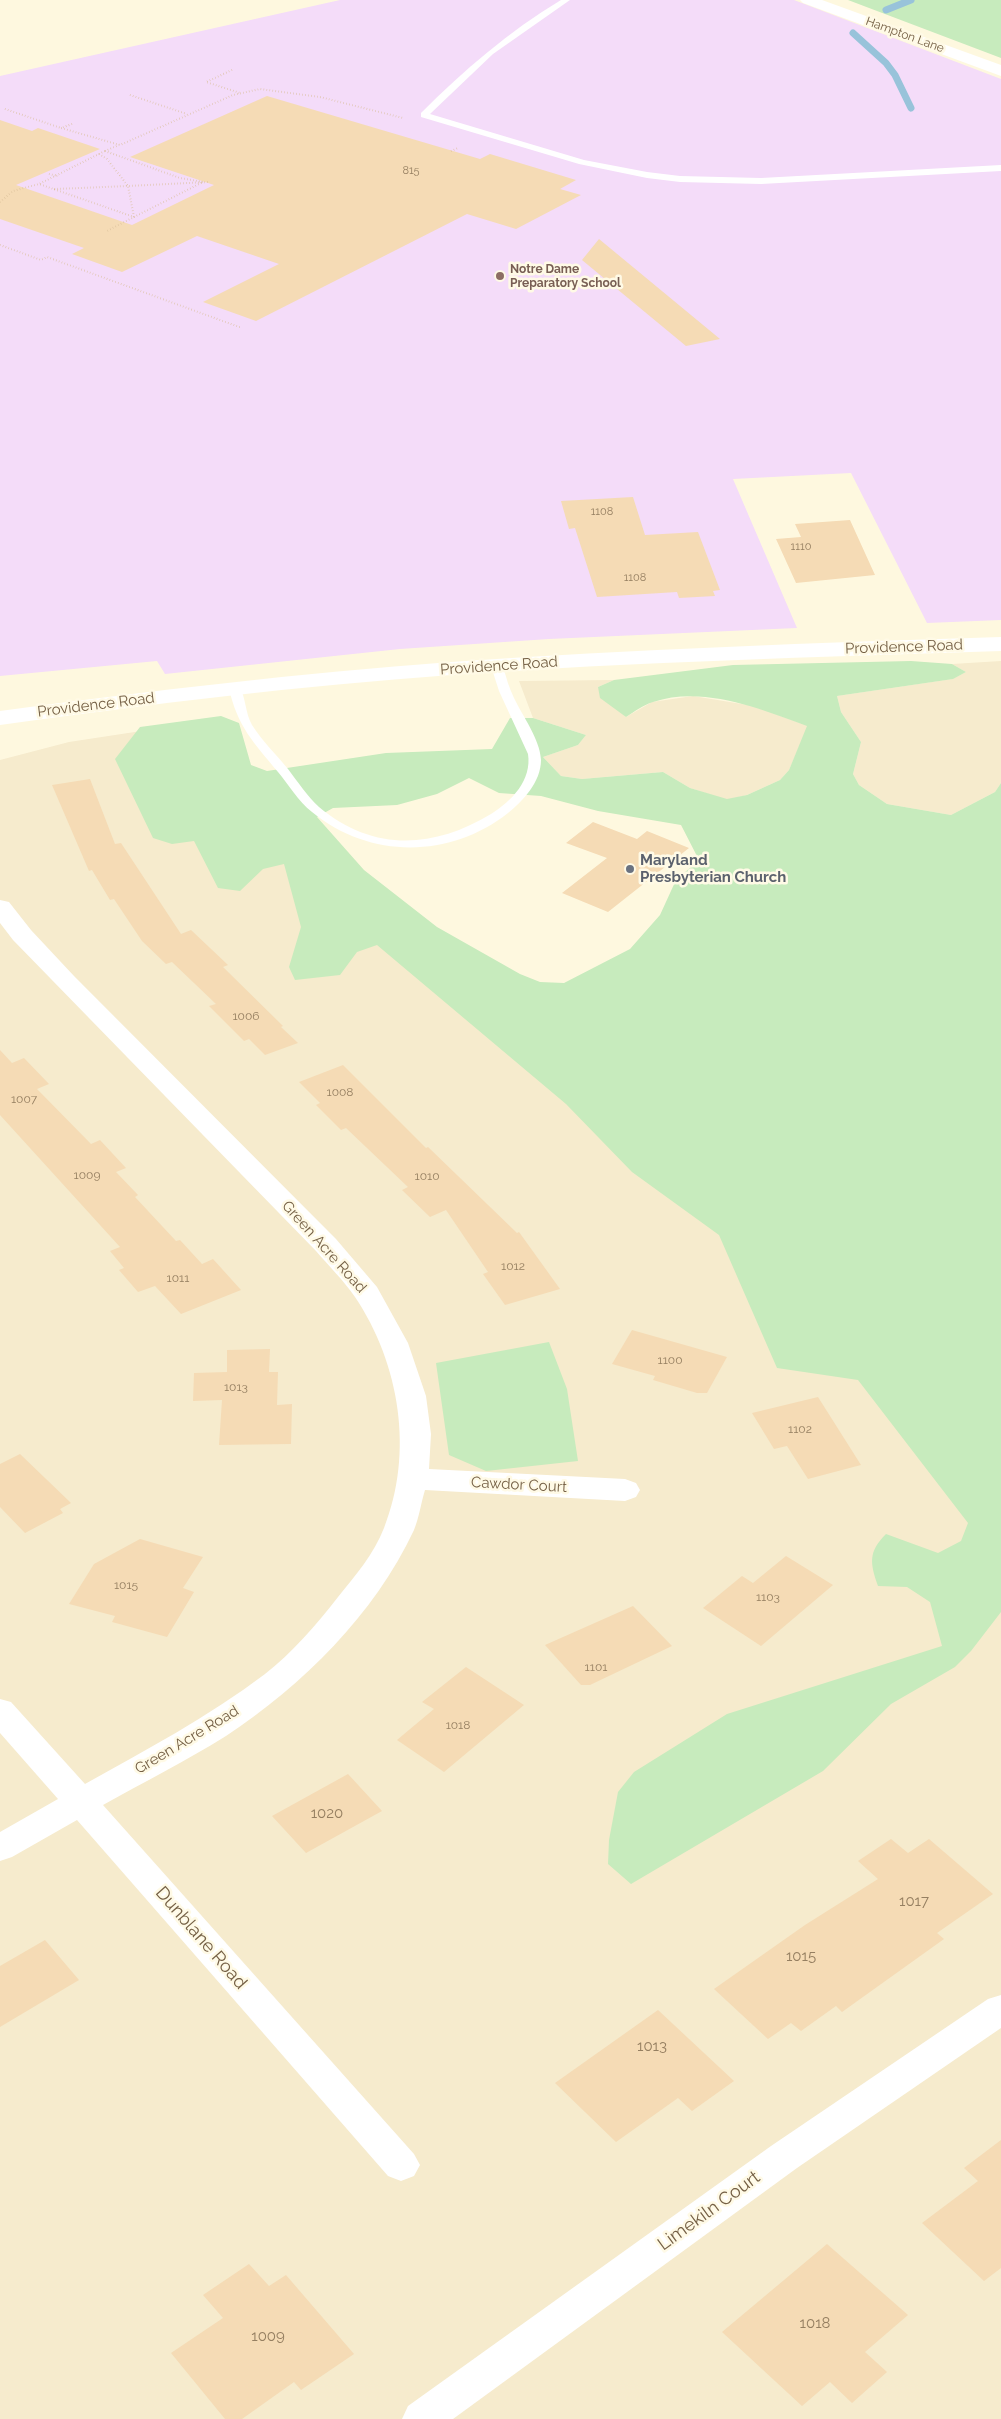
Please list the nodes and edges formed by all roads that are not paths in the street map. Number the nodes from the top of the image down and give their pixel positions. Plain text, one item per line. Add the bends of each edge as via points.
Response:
1 (566, 0) edge
2 (808, 0) edge
3 (1001, 71) edge
4 (1001, 168) edge
5 (1001, 644) edge
6 (497, 666) junction
7 (235, 688) junction
8 (0, 718) edge
9 (0, 907) edge
10 (413, 1479) junction
11 (625, 1490) dead end
12 (0, 1711) edge
13 (81, 1803) junction
14 (0, 1848) edge
15 (1001, 2009) edge
16 (401, 2165) dead end
17 (422, 2419) edge

1 - 4 lane via 477,61 424,114 552,154 681,179 789,180
2 - 3 street, Hampton Lane
5 - 6 street, Providence Road
6 - 7 street, Providence Road
6 - 7 lane via 535,760 528,786 510,807 486,823 453,838 415,846 385,845 349,833 315,809 243,718
7 - 8 street, Providence Road
9 - 10 street, Green Acre Road via 65,982 326,1245 367,1292 394,1343 411,1396 416,1434
10 - 11 street, Cawdor Court
10 - 13 street, Green Acre Road via 399,1529 372,1576 329,1631 278,1681 214,1727
12 - 13 street, Dunblane Road
13 - 14 street, Green Acre Road
13 - 16 street, Dunblane Road
15 - 17 street, Limekiln Court via 776,2162

